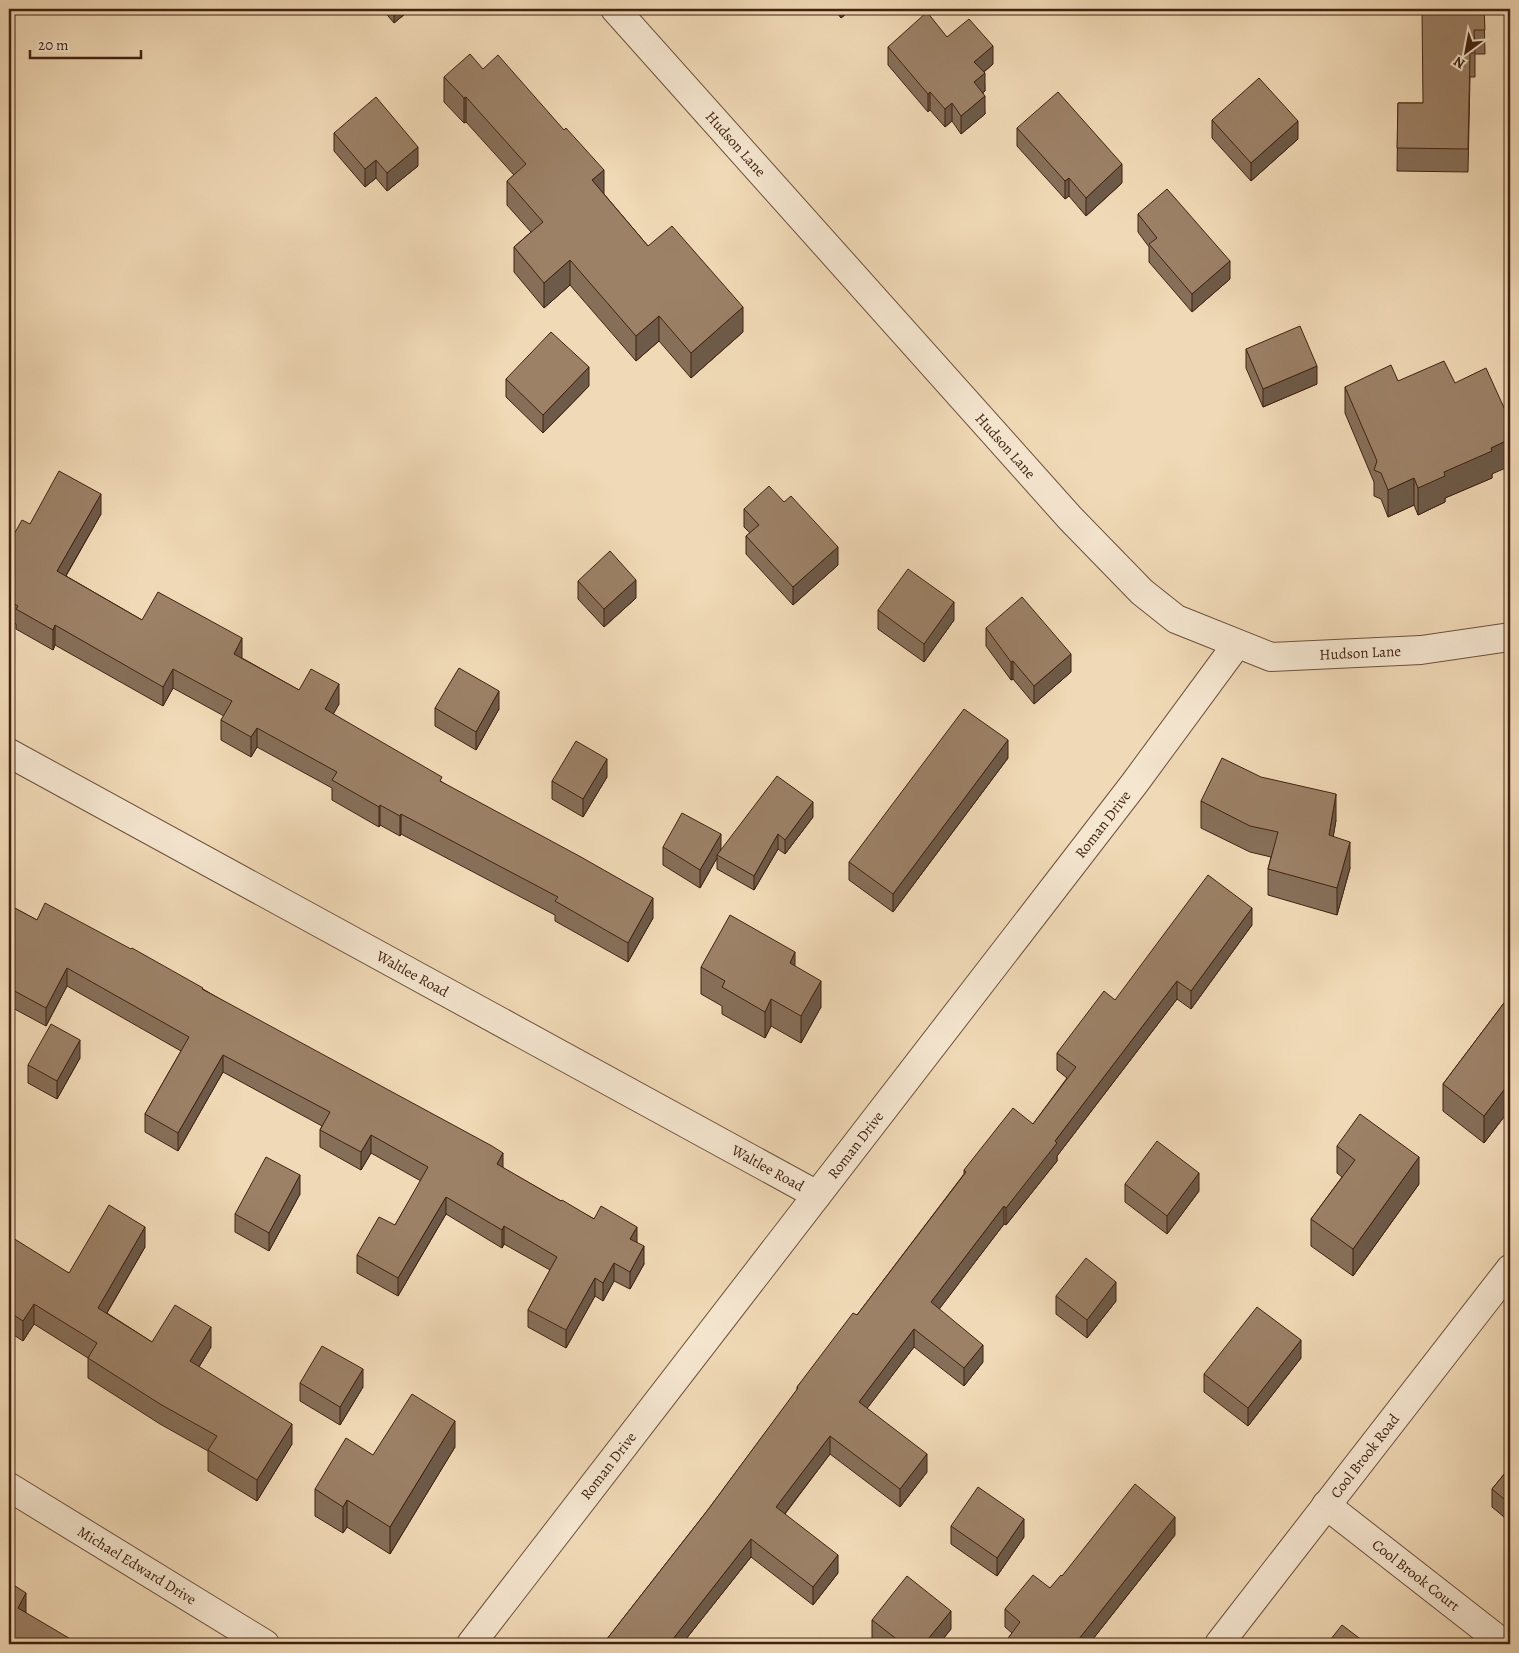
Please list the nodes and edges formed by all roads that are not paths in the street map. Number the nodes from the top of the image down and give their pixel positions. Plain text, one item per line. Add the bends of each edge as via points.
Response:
1 (615, 9) edge
2 (1510, 638) edge
3 (1237, 644) junction
4 (9, 753) edge
5 (817, 1195) junction
6 (1510, 1270) edge
7 (9, 1488) edge
8 (1326, 1505) junction
9 (265, 1644) edge
10 (471, 1644) edge
11 (1219, 1644) edge
12 (1504, 1644) edge

1 - 3 street, Hudson Lane via 1057,504 1142,592 1176,619
2 - 3 street, Hudson Lane via 1421,650 1271,657
3 - 5 street, Roman Drive via 1128,792
4 - 5 street, Waltlee Road
5 - 10 street, Roman Drive
6 - 8 street, Cool Brook Road
7 - 9 street, Michael Edward Drive
8 - 11 street, Cool Brook Road
8 - 12 street, Cool Brook Court

